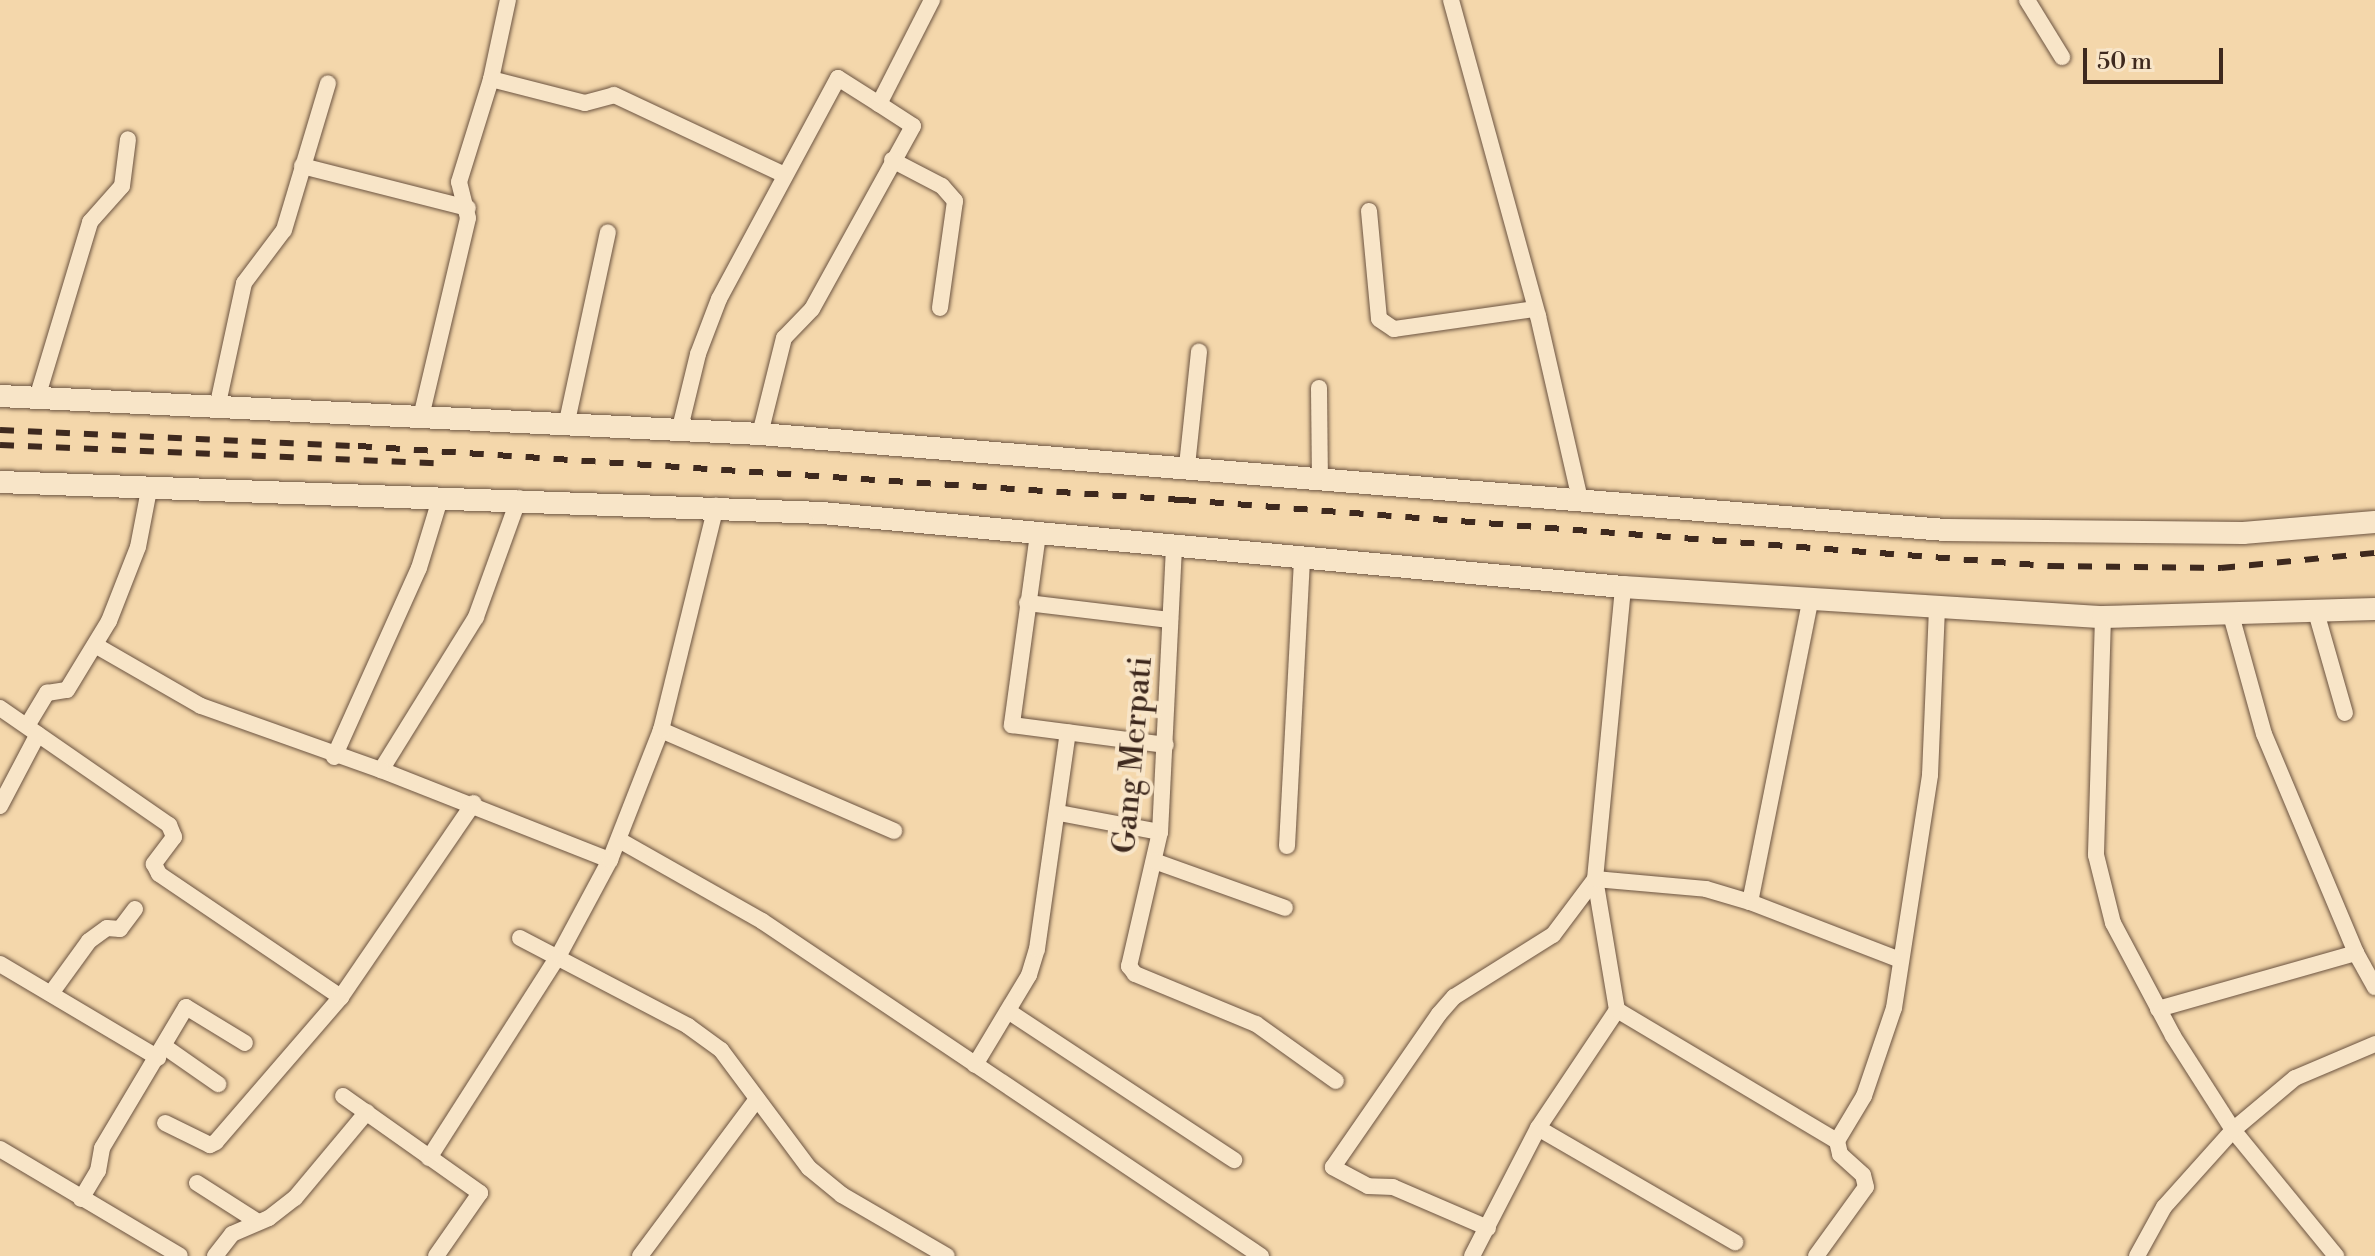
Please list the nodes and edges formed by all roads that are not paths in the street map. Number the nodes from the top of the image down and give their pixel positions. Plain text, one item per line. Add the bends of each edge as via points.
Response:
1 (508, 0) edge
2 (932, 0) edge
3 (1451, 0) edge
4 (2027, 0) edge
5 (2062, 57) dead end
6 (491, 79) junction
7 (328, 83) dead end
8 (879, 104) junction
9 (128, 139) dead end
10 (892, 160) junction
11 (302, 166) junction
12 (783, 174) junction
13 (468, 208) junction
14 (1369, 211) dead end
15 (608, 232) dead end
16 (940, 308) dead end
17 (1535, 309) junction
18 (1199, 352) dead end
19 (1319, 388) dead end
20 (0, 396) edge
21 (37, 398) junction
22 (217, 408) junction
23 (421, 417) junction
24 (566, 426) junction
25 (679, 432) junction
26 (760, 434) junction
27 (1187, 466) junction
28 (1320, 479) junction
29 (0, 482) edge
30 (149, 490) junction
31 (441, 496) junction
32 (519, 498) junction
33 (1580, 500) junction
34 (716, 506) junction
35 (2375, 522) edge
36 (1038, 534) junction
37 (1174, 547) junction
38 (1302, 558) junction
39 (1623, 587) junction
40 (1811, 597) junction
41 (1027, 603) junction
42 (1937, 607) junction
43 (2375, 609) edge
44 (2316, 612) junction
45 (2231, 615) junction
46 (2103, 617) junction
47 (1170, 620) junction
48 (95, 645) junction
49 (0, 708) edge
50 (2345, 713) dead end
51 (33, 730) junction
52 (661, 730) junction
53 (1068, 732) junction
54 (1166, 745) junction
55 (334, 757) junction
56 (381, 770) junction
57 (474, 803) junction
58 (0, 806) edge
59 (1059, 813) junction
60 (894, 831) dead end
61 (1160, 832) junction
62 (619, 840) junction
63 (1287, 846) dead end
64 (610, 860) junction
65 (1154, 861) junction
66 (1595, 879) junction
67 (1750, 902) junction
68 (1285, 908) dead end
69 (135, 909) dead end
70 (520, 938) dead end
71 (2356, 953) junction
72 (559, 955) junction
73 (1900, 960) junction
74 (0, 964) edge
75 (2375, 987) edge
76 (52, 992) junction
77 (341, 997) junction
78 (2158, 1009) junction
79 (1617, 1010) junction
80 (1008, 1011) junction
81 (245, 1043) dead end
82 (2375, 1044) edge
83 (162, 1053) junction
84 (975, 1065) junction
85 (1336, 1081) dead end
86 (218, 1084) dead end
87 (343, 1096) dead end
88 (757, 1099) junction
89 (367, 1112) junction
90 (165, 1123) dead end
91 (1538, 1128) junction
92 (2233, 1130) junction
93 (1837, 1141) junction
94 (0, 1149) edge
95 (429, 1158) junction
96 (1234, 1160) dead end
97 (197, 1183) dead end
98 (81, 1199) junction
99 (258, 1222) junction
100 (1488, 1228) junction
101 (1735, 1242) dead end
102 (180, 1256) edge
103 (215, 1256) edge
104 (436, 1256) edge
105 (640, 1256) edge
106 (947, 1256) edge
107 (1261, 1256) edge
108 (1472, 1256) edge
109 (1816, 1256) edge
110 (2137, 1256) edge
111 (2336, 1256) edge

1 - 6 street
2 - 8 street
3 - 17 street
4 - 5 street
6 - 12 street via 585,103 614,95
6 - 13 street via 459,182
7 - 11 street
8 - 10 street via 913,126
8 - 12 street via 838,78
9 - 21 street via 122,186 92,218
10 - 16 street via 950,192 955,201
10 - 26 street via 812,309 784,338
11 - 13 street
11 - 22 street via 284,230 244,283
12 - 25 street via 719,299 698,354
13 - 23 street
14 - 17 street via 1379,319 1394,329
15 - 24 street
17 - 33 street
18 - 27 street
19 - 28 street
20 - 21 main road
21 - 22 main road
22 - 23 main road
23 - 24 main road
24 - 25 main road
25 - 26 main road
26 - 27 main road
27 - 28 main road
28 - 33 main road
29 - 30 main road
30 - 31 main road
30 - 48 street via 138,547
31 - 32 main road
31 - 55 street via 419,568
32 - 34 main road
32 - 56 street via 476,617
33 - 35 main road via 2051,534 2243,533
34 - 36 main road
34 - 52 street
36 - 37 main road
36 - 41 street
37 - 38 main road
37 - 47 street, Gang Merpati
38 - 39 main road
38 - 63 street
39 - 40 main road
39 - 66 street
40 - 42 main road
40 - 67 street
41 - 47 street
41 - 53 street via 1012,725
42 - 46 main road
42 - 73 street via 1930,775
43 - 44 main road
44 - 45 main road
44 - 50 street
45 - 46 main road
45 - 71 street via 2252,703
46 - 78 street via 2099,882 2113,923
47 - 54 street, Gang Merpati
48 - 51 street via 65,692 47,693
48 - 55 street via 201,706
49 - 51 street
51 - 58 street
51 - 77 street via 169,825 174,837 154,864 159,874
52 - 60 street
52 - 62 street
53 - 54 street
53 - 59 street
54 - 61 street, Gang Merpati
55 - 56 street
56 - 57 street
57 - 64 street
57 - 77 street
59 - 61 street
59 - 80 street via 1037,949
61 - 65 street, Gang Merpati
62 - 64 street
62 - 84 street via 762,921
64 - 72 street
65 - 68 street
65 - 85 street, Gang Merpati via 1129,966 1135,974 1256,1024
66 - 67 street via 1706,889
66 - 79 street
66 - 100 street via 1540,946 1454,997 1333,1167 1368,1186 1393,1187
67 - 73 street
69 - 76 street via 120,929 107,928 89,941
70 - 72 street
71 - 75 street
71 - 78 street
72 - 88 street via 688,1026 721,1050
72 - 95 street
73 - 93 street via 1894,1008 1877,1061
74 - 76 street
76 - 83 street
77 - 90 street via 216,1142 210,1145
78 - 92 street
79 - 91 street
79 - 93 street
80 - 84 street
80 - 96 street
81 - 83 street via 188,1007
82 - 92 street via 2295,1078
83 - 86 street
83 - 98 street via 102,1148 98,1171
84 - 107 street
87 - 89 street
88 - 105 street
88 - 106 street via 801,1160 826,1182
89 - 95 street
89 - 99 street via 315,1178 283,1208
91 - 100 street
91 - 101 street
92 - 110 street via 2164,1207
92 - 111 street
93 - 109 street via 1840,1154 1863,1175 1866,1187
94 - 98 street
95 - 104 street via 480,1193
97 - 99 street
98 - 102 street
99 - 103 street via 232,1234
100 - 108 street

